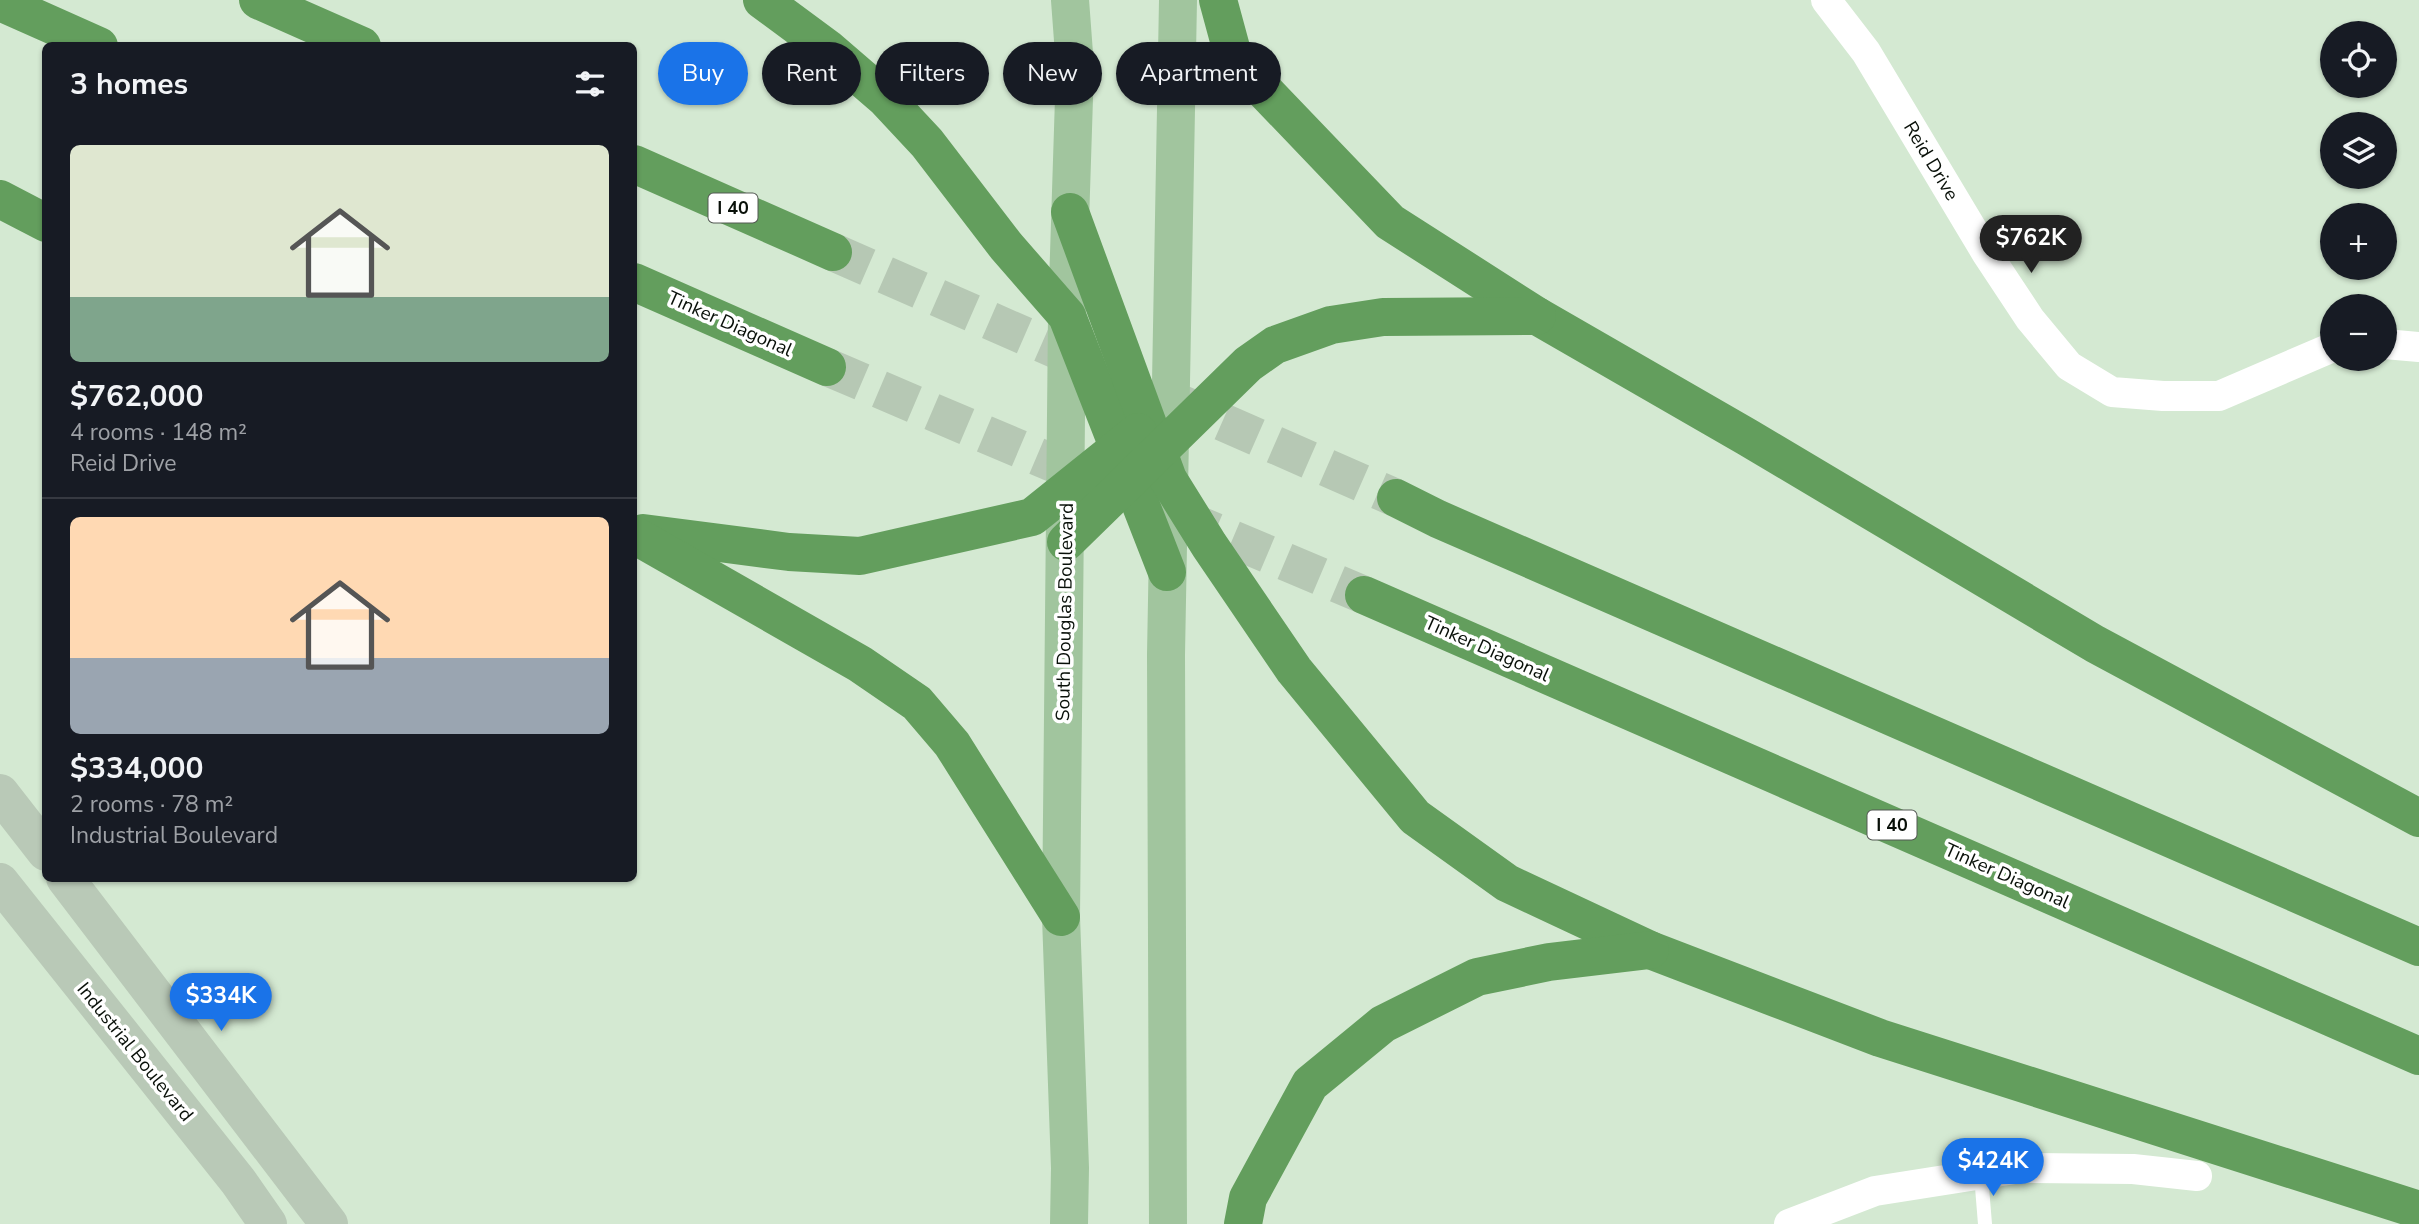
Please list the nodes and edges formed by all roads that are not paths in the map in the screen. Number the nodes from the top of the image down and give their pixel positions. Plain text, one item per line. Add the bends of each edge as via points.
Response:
1 (258, 0) edge
2 (762, 0) edge
3 (1070, 0) edge
4 (1178, 0) edge
5 (1219, 0) edge
6 (1826, 0) edge
7 (0, 2) edge
8 (90, 42) edge
9 (353, 42) edge
10 (637, 165) edge
11 (0, 199) edge
12 (1070, 212) junction
13 (42, 221) edge
14 (833, 252) tunnel mouth
15 (637, 283) edge
16 (1067, 316) junction
17 (1538, 316) junction
18 (2397, 345) edge
19 (2419, 348) edge
20 (2320, 353) edge
21 (827, 367) tunnel mouth
22 (1161, 440) junction
23 (1124, 463) junction
24 (1066, 489) junction
25 (1396, 498) tunnel mouth
26 (637, 534) edge
27 (637, 536) edge
28 (1066, 542) junction
29 (1167, 572) junction
30 (1364, 595) tunnel mouth
31 (0, 793) edge
32 (2419, 818) edge
33 (42, 847) edge
34 (0, 882) edge
35 (68, 882) edge
36 (1061, 917) junction
37 (2419, 947) edge
38 (1650, 950) junction
39 (2419, 1056) edge
40 (1981, 1175) junction
41 (2197, 1176) dead end
42 (2419, 1210) edge
43 (268, 1224) edge
44 (328, 1224) edge
45 (1069, 1224) edge
46 (1168, 1224) edge
47 (1243, 1224) edge
48 (1790, 1224) edge
49 (1985, 1224) edge

1 - 9 highway
2 - 16 highway via 885,98
3 - 12 main road, South Douglas Boulevard via 1075,67
4 - 22 main road
5 - 17 highway via 1234,59 1390,222
6 - 20 street, Reid Drive via 1866,52 2030,319 2068,366 2112,392 2219,396
7 - 8 highway
10 - 14 highway, I 40
11 - 13 highway
12 - 16 main road, South Douglas Boulevard
12 - 22 highway
15 - 21 highway, Tinker Diagonal
16 - 23 highway
16 - 24 main road, South Douglas Boulevard
17 - 22 highway via 1383,317 1331,325 1275,345
17 - 32 highway via 2095,644
18 - 19 street
22 - 23 highway
22 - 29 main road
22 - 38 highway via 1209,545 1294,670 1415,817 1507,883
23 - 24 highway
23 - 28 highway
23 - 29 highway
24 - 26 highway via 1032,517 860,556
24 - 28 main road, South Douglas Boulevard
25 - 37 highway
27 - 36 highway via 860,664 918,703 952,744
28 - 36 main road, South Douglas Boulevard
29 - 46 main road
30 - 39 highway, Tinker Diagonal / I 40
31 - 33 main road
34 - 43 main road, Industrial Boulevard
35 - 44 main road
36 - 45 main road, South Douglas Boulevard
38 - 42 highway via 1880,1038
38 - 47 highway via 1549,962 1477,977 1383,1024 1310,1084 1248,1198
40 - 41 street via 2021,1168 2133,1169
40 - 48 street via 1875,1191
40 - 49 lane

